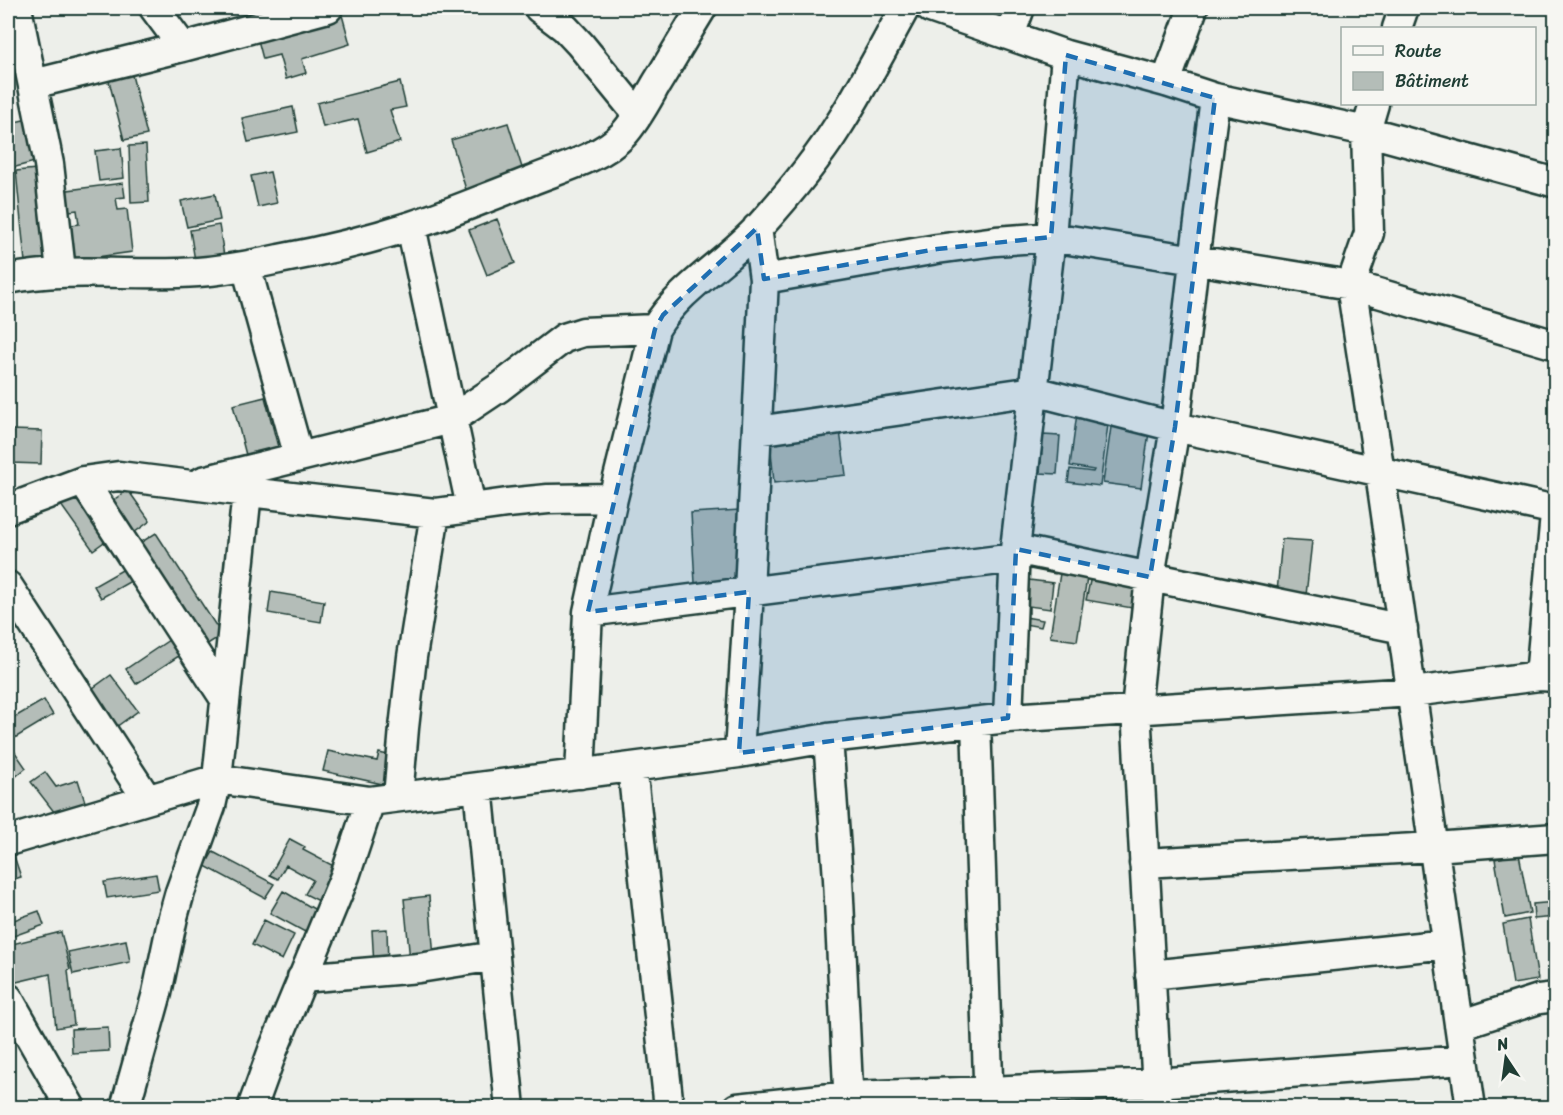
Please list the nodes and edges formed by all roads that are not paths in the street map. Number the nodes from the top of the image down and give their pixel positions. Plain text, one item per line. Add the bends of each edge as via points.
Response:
1 (16, 8) edge
2 (154, 8) edge
3 (328, 8) edge
4 (539, 8) edge
5 (702, 8) edge
6 (905, 8) edge
7 (930, 8) edge
8 (1020, 8) edge
9 (1193, 8) edge
10 (1404, 8) edge
11 (1397, 27) edge
12 (1010, 35) junction
13 (183, 47) junction
14 (1066, 55) junction
15 (1166, 82) junction
16 (33, 84) junction
17 (1215, 98) junction
18 (1374, 105) edge
19 (638, 116) junction
20 (1366, 131) junction
21 (1556, 183) edge
22 (411, 226) junction
23 (758, 228) junction
24 (1051, 237) junction
25 (1194, 261) junction
26 (246, 266) junction
27 (61, 272) junction
28 (8, 279) edge
29 (764, 279) junction
30 (1351, 285) junction
31 (655, 328) junction
32 (1556, 345) edge
33 (1034, 391) junction
34 (452, 419) junction
35 (1175, 427) junction
36 (757, 431) junction
37 (299, 457) junction
38 (1380, 473) junction
39 (83, 481) junction
40 (188, 485) junction
41 (247, 492) junction
42 (612, 498) junction
43 (471, 507) junction
44 (1555, 508) edge
45 (8, 509) edge
46 (435, 513) junction
47 (1015, 554) junction
48 (1150, 577) junction
49 (8, 586) edge
50 (749, 592) junction
51 (588, 612) junction
52 (1403, 629) junction
53 (1548, 677) edge
54 (1412, 692) junction
55 (225, 699) junction
56 (1136, 709) junction
57 (1008, 718) junction
58 (976, 722) junction
59 (828, 738) junction
60 (739, 753) junction
61 (632, 767) junction
62 (580, 774) junction
63 (217, 778) junction
64 (478, 787) junction
65 (398, 797) junction
66 (147, 799) junction
67 (370, 801) junction
68 (1556, 838) edge
69 (8, 841) edge
70 (1434, 847) junction
71 (1144, 863) junction
72 (1447, 944) junction
73 (495, 956) junction
74 (1150, 975) junction
75 (302, 978) junction
76 (1556, 997) edge
77 (8, 998) edge
78 (1459, 1025) junction
79 (1464, 1060) junction
80 (1157, 1095) edge
81 (989, 1099) edge
82 (850, 1102) edge
83 (71, 1107) edge
84 (125, 1107) edge
85 (252, 1107) edge
86 (510, 1107) edge
87 (669, 1107) edge
88 (737, 1107) edge
89 (1471, 1107) edge

1 - 16 street
2 - 13 street
3 - 13 street
4 - 19 street via 580,44
5 - 19 street
6 - 23 street via 840,123
7 - 12 street
8 - 12 street
9 - 15 street
10 - 11 street
12 - 14 street
13 - 16 street
14 - 15 street
14 - 24 street
15 - 17 street
16 - 27 street via 49,164
17 - 20 street
17 - 25 street
18 - 20 street
19 - 22 street via 623,135 594,155
20 - 21 street
20 - 30 street via 1369,234
22 - 26 street via 359,242
22 - 34 street
23 - 29 street
23 - 31 street via 676,300
24 - 25 street
24 - 29 street via 937,249
24 - 33 street
25 - 30 street
25 - 35 street
26 - 27 street via 143,274
26 - 37 street
27 - 28 street
29 - 36 street
30 - 32 street
30 - 38 street
31 - 34 street via 583,332 564,338
31 - 42 street
33 - 35 street
33 - 36 street
33 - 47 street
34 - 37 street
34 - 43 street
35 - 38 street
35 - 48 street
36 - 50 street
37 - 40 street
38 - 44 street
38 - 52 street
39 - 40 street via 119,476
39 - 45 street
39 - 55 street
40 - 41 street
41 - 46 street
41 - 55 street
42 - 43 street
42 - 51 street
43 - 46 street
44 - 53 street
46 - 65 street via 411,657
47 - 48 street
47 - 50 street
47 - 57 street
48 - 52 street
48 - 56 street
49 - 66 street
50 - 51 street
50 - 60 street
51 - 62 street
52 - 54 street
53 - 54 street
54 - 56 street
54 - 70 street
55 - 63 street
56 - 57 street
56 - 71 street
57 - 58 street
58 - 59 street
58 - 81 street
59 - 60 street
59 - 82 street
60 - 61 street
61 - 62 street
61 - 87 street
62 - 64 street
63 - 66 street
63 - 67 street
63 - 84 street via 175,909 155,1004
64 - 65 street
64 - 73 street
65 - 67 street
66 - 69 street
67 - 75 street via 345,876
68 - 70 street
70 - 71 street
70 - 72 street
71 - 74 street
72 - 74 street
72 - 78 street
73 - 75 street via 419,968
73 - 86 street
74 - 80 street
75 - 85 street
76 - 78 street
77 - 83 street
78 - 79 street
79 - 80 street
79 - 89 street
80 - 81 street
81 - 82 street
82 - 88 street

